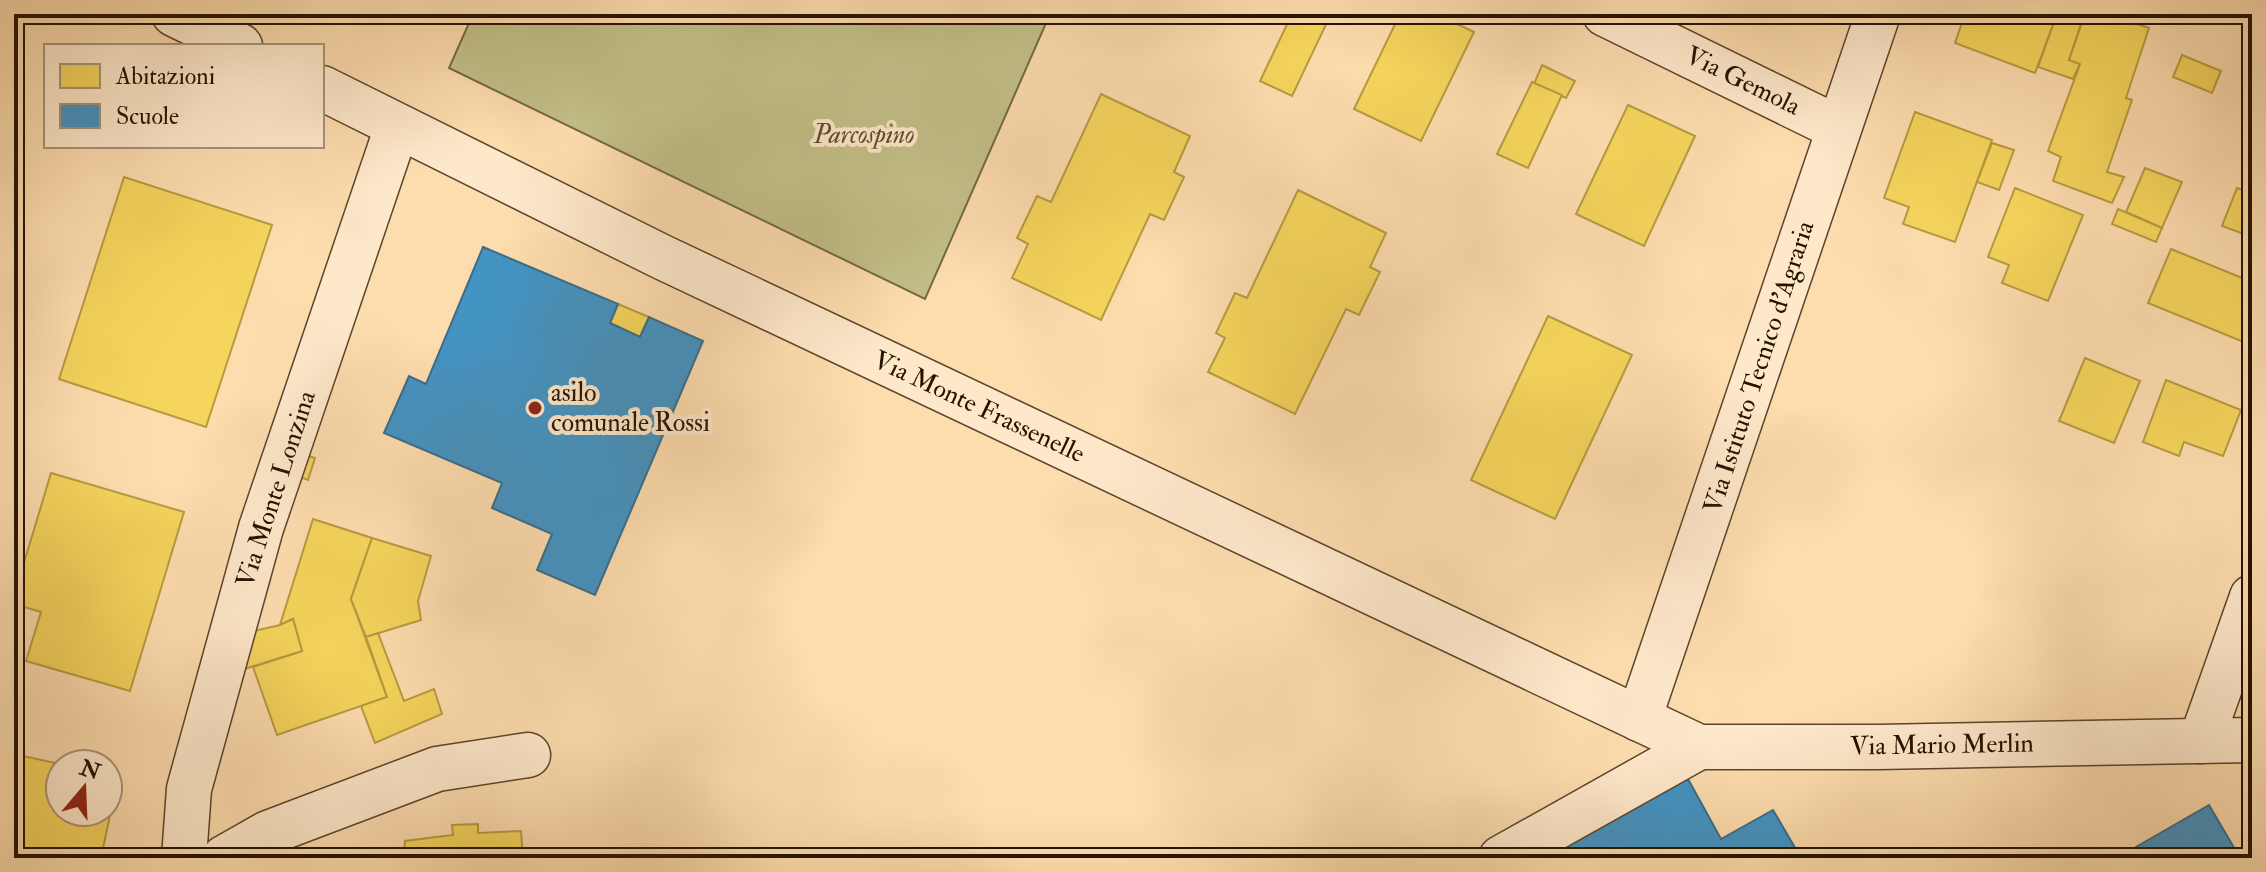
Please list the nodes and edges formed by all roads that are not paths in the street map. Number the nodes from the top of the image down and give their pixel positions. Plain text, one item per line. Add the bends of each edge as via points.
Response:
1 (174, 14) edge
2 (1605, 14) edge
3 (1878, 14) edge
4 (236, 33) edge
5 (324, 89) edge
6 (397, 127) junction
7 (1838, 128) junction
8 (2252, 597) edge
9 (1639, 719) junction
10 (2252, 740) edge
11 (2201, 741) junction
12 (1699, 747) junction
13 (528, 755) dead end
14 (184, 858) edge
15 (224, 858) edge
16 (1501, 858) edge

1 - 4 street
2 - 7 street, Via Gemola
3 - 7 street, Via Istituto Tecnico d'Agraria
5 - 6 street, Via Monte Frassenelle
6 - 9 street, Via Monte Frassenelle
6 - 14 street, Via Monte Lonzina via 261,528 189,789
7 - 9 street, Via Istituto Tecnico d'Agraria
8 - 11 street
9 - 12 street, Via Mario Merlin
10 - 11 street, Via Mario Merlin
11 - 12 street, Via Mario Merlin
12 - 16 street
13 - 15 street via 437,769 268,833

